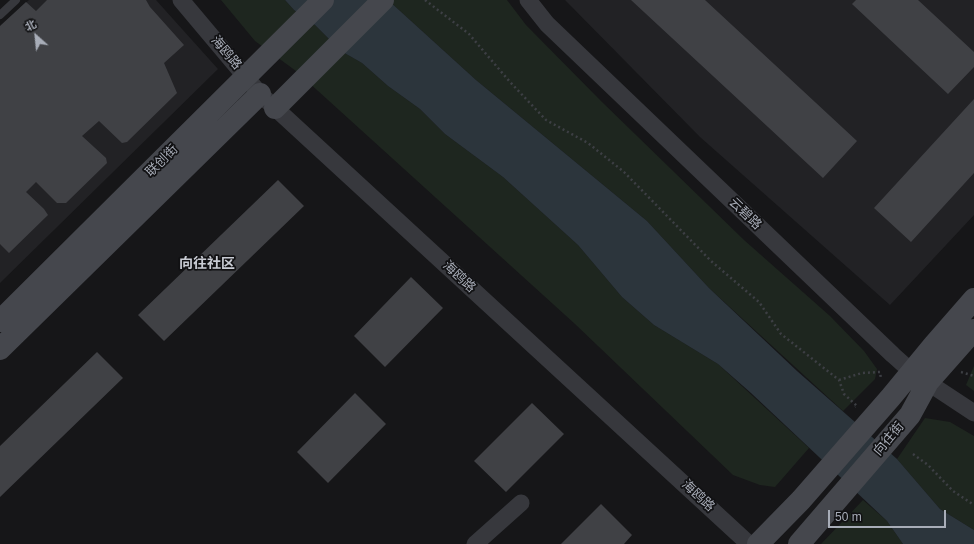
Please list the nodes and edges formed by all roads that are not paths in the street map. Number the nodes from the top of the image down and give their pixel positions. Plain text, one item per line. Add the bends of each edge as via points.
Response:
1 (16, 0) edge
2 (181, 0) edge
3 (323, 0) edge
4 (383, 0) edge
5 (528, 0) edge
6 (0, 15) edge
7 (253, 86) junction
8 (275, 108) junction
9 (974, 299) edge
10 (0, 321) edge
11 (974, 330) edge
12 (0, 349) edge
13 (920, 377) junction
14 (974, 413) edge
15 (520, 502) dead end
16 (475, 544) edge
17 (749, 544) edge
18 (758, 544) edge
19 (799, 544) edge

1 - 6 lane
2 - 7 street, 海鸥路
3 - 7 street, 联创街 via 288,36
4 - 8 street
5 - 13 street, 云碧路 via 547,24
7 - 8 street, 海鸥路
7 - 10 street, 联创街
7 - 12 street, 联创街
8 - 17 street, 海鸥路
9 - 13 street, 向往街
11 - 13 street, 向往街
13 - 14 street, 云碧路
13 - 18 street, 向往街 via 886,389 801,500
13 - 19 street, 向往街 via 910,415
15 - 16 street

